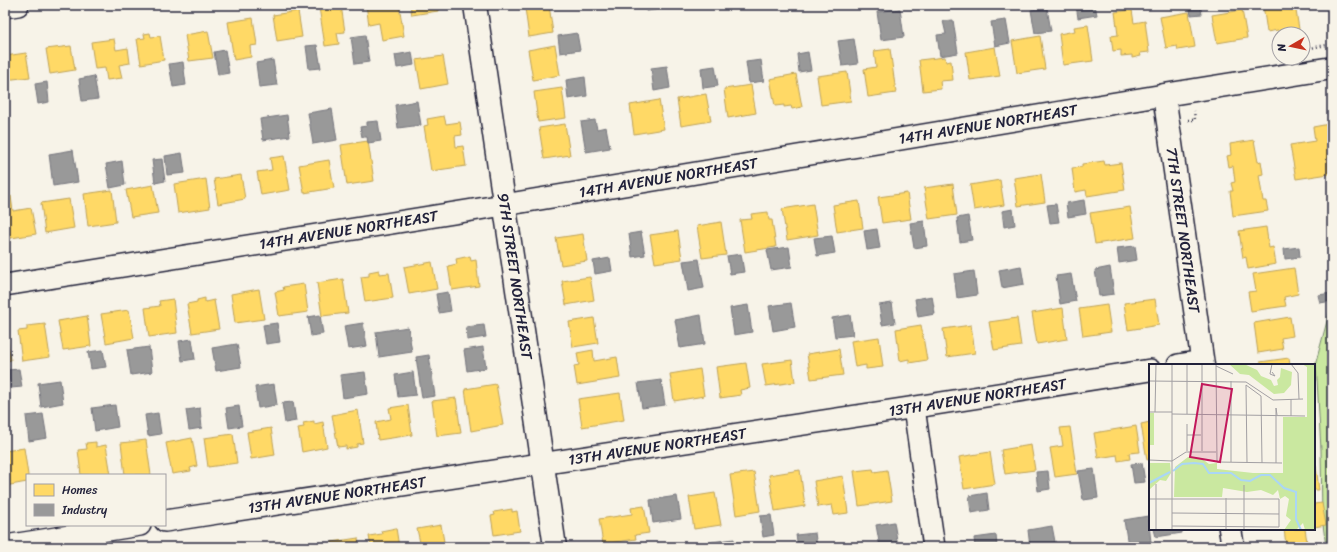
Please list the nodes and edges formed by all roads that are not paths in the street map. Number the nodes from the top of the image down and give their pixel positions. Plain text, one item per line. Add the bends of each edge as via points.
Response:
1 (18, 5) edge
2 (475, 5) edge
3 (5, 7) edge
4 (1332, 68) edge
5 (1164, 95) junction
6 (504, 205) junction
7 (5, 285) edge
8 (1202, 363) edge
9 (1190, 364) edge
10 (1149, 370) edge
11 (914, 408) junction
12 (543, 463) junction
13 (166, 521) edge
14 (134, 526) edge
15 (1230, 530) edge
16 (5, 546) edge
17 (555, 547) edge
18 (934, 547) edge
19 (1233, 547) edge

1 - 3 street
2 - 6 street, 9TH STREET NORTHEAST
4 - 5 street, 14TH AVENUE NORTHEAST
5 - 6 street, 14TH AVENUE NORTHEAST
5 - 8 street, 7TH STREET NORTHEAST
6 - 7 street, 14TH AVENUE NORTHEAST
6 - 12 street, 9TH STREET NORTHEAST
8 - 9 street
10 - 11 street, 13TH AVENUE NORTHEAST
11 - 12 street, 13TH AVENUE NORTHEAST
11 - 18 street
12 - 13 street, 13TH AVENUE NORTHEAST
12 - 17 street, 9TH STREET NORTHEAST
14 - 16 street
15 - 19 street

